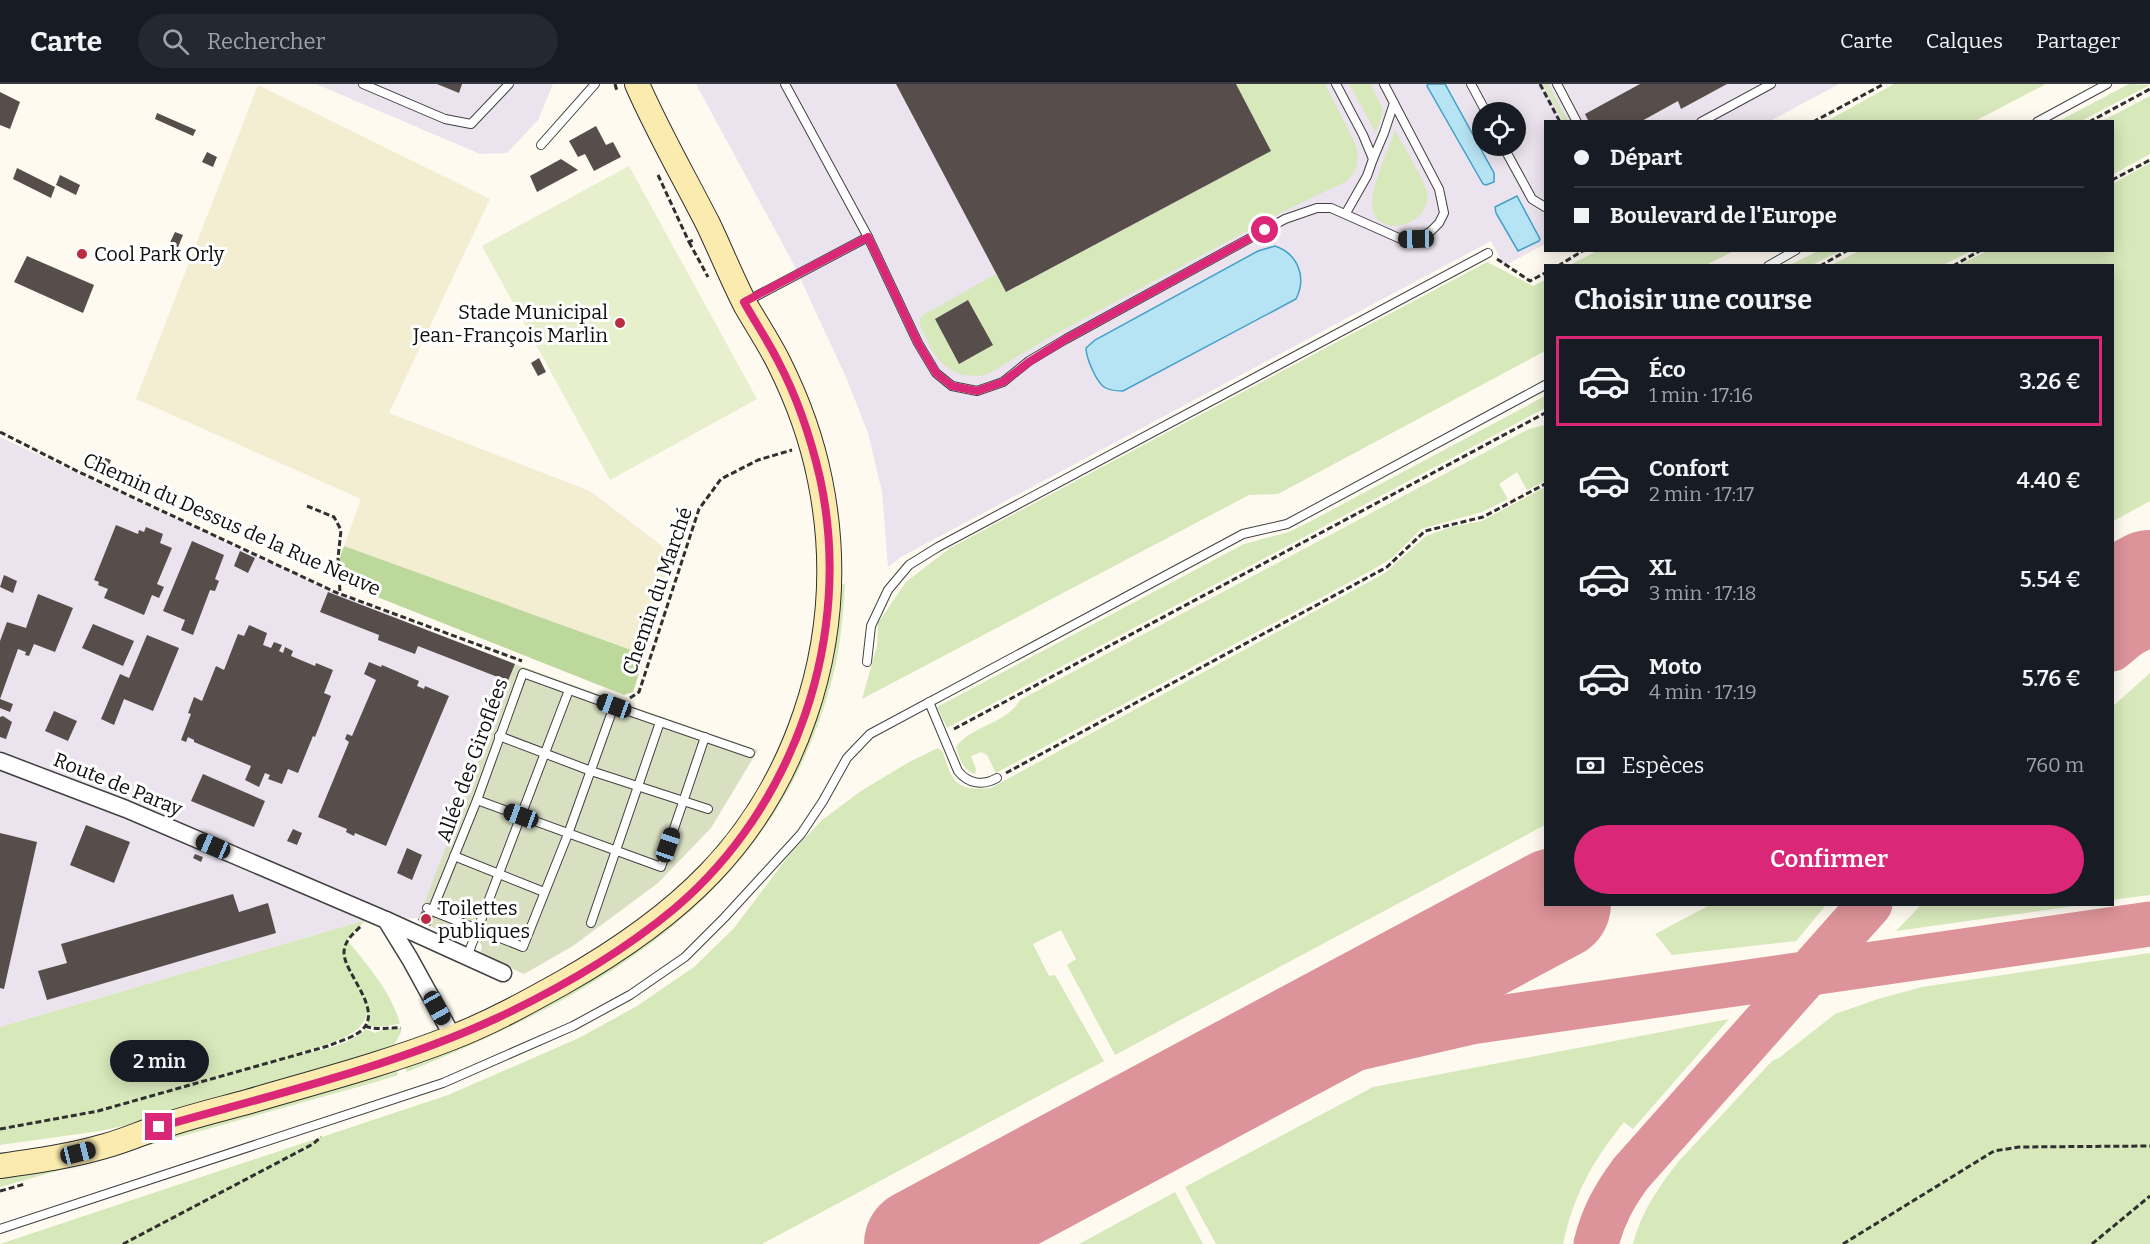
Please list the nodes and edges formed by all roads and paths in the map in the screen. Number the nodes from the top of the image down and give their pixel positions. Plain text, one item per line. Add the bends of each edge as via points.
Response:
1 (363, 84) edge
2 (509, 84) edge
3 (595, 84) edge
4 (637, 84) edge
5 (785, 84) edge
6 (1336, 84) edge
7 (1384, 84) edge
8 (1471, 84) edge
9 (1540, 84) edge
10 (1557, 84) edge
11 (1771, 84) edge
12 (1884, 84) edge
13 (2107, 84) edge
14 (2150, 89) edge
15 (1481, 102) edge
16 (1394, 103) junction
17 (1559, 120) edge
18 (1576, 120) edge
19 (1705, 120) edge
20 (1817, 120) edge
21 (2041, 120) edge
22 (2094, 120) edge
23 (541, 145) dead end
24 (1508, 156) edge
25 (1372, 159) junction
26 (2150, 160) edge
27 (2114, 179) edge
28 (1544, 206) edge
29 (1346, 213) junction
30 (868, 237) junction
31 (1581, 252) edge
32 (1792, 252) edge
33 (1844, 252) edge
34 (1978, 252) edge
35 (1488, 253) joint
36 (1561, 264) edge
37 (1772, 264) edge
38 (1824, 264) edge
39 (1956, 264) edge
40 (1544, 274) edge
41 (744, 302) junction
42 (1544, 387) edge
43 (1544, 414) edge
44 (0, 432) edge
45 (811, 444) junction
46 (1544, 485) edge
47 (307, 506) dead end
48 (340, 593) junction
49 (526, 662) dead end
50 (867, 662) dead end
51 (569, 690) junction
52 (625, 699) dead end
53 (930, 702) junction
54 (614, 706) junction
55 (660, 722) junction
56 (943, 735) junction
57 (500, 736) junction
58 (705, 737) junction
59 (750, 753) dead end
60 (545, 754) junction
61 (0, 760) edge
62 (591, 771) junction
63 (997, 778) joint
64 (638, 787) junction
65 (477, 800) junction
66 (683, 801) junction
67 (708, 809) dead end
68 (521, 816) junction
69 (568, 834) junction
70 (616, 851) junction
71 (454, 856) junction
72 (499, 874) junction
73 (544, 892) junction
74 (366, 920) dead end
75 (386, 920) junction
76 (591, 923) dead end
77 (478, 930) junction
78 (467, 957) junction
79 (503, 973) dead end
80 (365, 1026) junction
81 (401, 1028) dead end
82 (453, 1037) junction
83 (159, 1127) junction
84 (0, 1129) edge
85 (321, 1137) dead end
86 (2150, 1146) edge
87 (0, 1149) edge
88 (0, 1166) edge
89 (2150, 1196) edge
90 (0, 1229) edge
91 (123, 1244) edge
92 (1843, 1244) edge
93 (2092, 1244) edge

1 - 2 lane via 445,119 471,124
3 - 23 lane
4 - 41 main road
5 - 30 lane
6 - 25 lane
7 - 16 lane
8 - 15 lane
9 - 17 path
10 - 18 lane
11 - 19 lane
12 - 20 path
13 - 21 lane
14 - 22 path
16 - 25 lane
16 - 29 lane via 1439,189 1444,213 1430,232 1416,239 1401,239
24 - 28 lane via 1532,199
25 - 29 lane
26 - 27 path
29 - 30 lane via 1317,208 1285,219 1066,339 1003,382 977,391 952,386 936,373
30 - 41 lane
31 - 36 path
32 - 37 lane
33 - 38 path
34 - 39 path
35 - 40 path via 1530,281
35 - 50 lane via 909,565 888,590 871,627
41 - 45 main road via 779,363
42 - 53 lane via 1287,524 1243,534
43 - 56 path
44 - 48 path, Chemin du Dessus de la Rue Neuve
45 - 52 path, Chemin du Marché via 758,460 721,479 699,509 639,692
45 - 82 main road via 829,545 828,615 807,711 769,795 720,863 650,928 543,994
46 - 63 path via 1483,517 1425,531 1387,567
47 - 48 path via 334,517 341,530
48 - 49 path, Chemin du Dessus de la Rue Neuve
51 - 54 lane, Allée des Giroflées
51 - 57 lane, Allée des Giroflées via 523,672
51 - 60 lane
53 - 56 lane
53 - 90 lane via 870,734 847,758 801,834 755,885 685,957 630,995 573,1026 443,1083
54 - 55 lane
54 - 62 lane, Allée des Giroflées
55 - 58 lane
55 - 64 lane
56 - 63 lane via 963,778 985,783
57 - 60 lane
57 - 65 lane, Allée des Giroflées
58 - 59 lane
58 - 66 lane
60 - 62 lane
60 - 68 lane
61 - 75 street, Route de Paray
62 - 64 lane
62 - 69 lane, Allée des Giroflées
64 - 66 lane
64 - 70 lane
65 - 68 lane
65 - 71 lane, Allée des Giroflées
66 - 67 lane
66 - 70 lane via 661,867
68 - 69 lane
68 - 72 lane
69 - 70 lane
69 - 73 lane, Allée des Giroflées
70 - 76 lane
71 - 72 lane
71 - 77 lane, Allée des Giroflées via 430,909
72 - 73 lane
72 - 77 lane
73 - 77 lane, Allée des Giroflées via 524,947
74 - 80 path via 347,940 344,952 367,1005
75 - 78 street, Route de Paray
75 - 82 street
77 - 78 lane
78 - 79 street, Route de Paray
80 - 81 path via 375,1030
80 - 84 path via 328,1046 158,1095 98,1111
82 - 83 main road via 361,1069
83 - 87 main road
83 - 88 main road via 62,1157
85 - 91 path
86 - 92 path via 2019,1147 1994,1151
89 - 93 path

